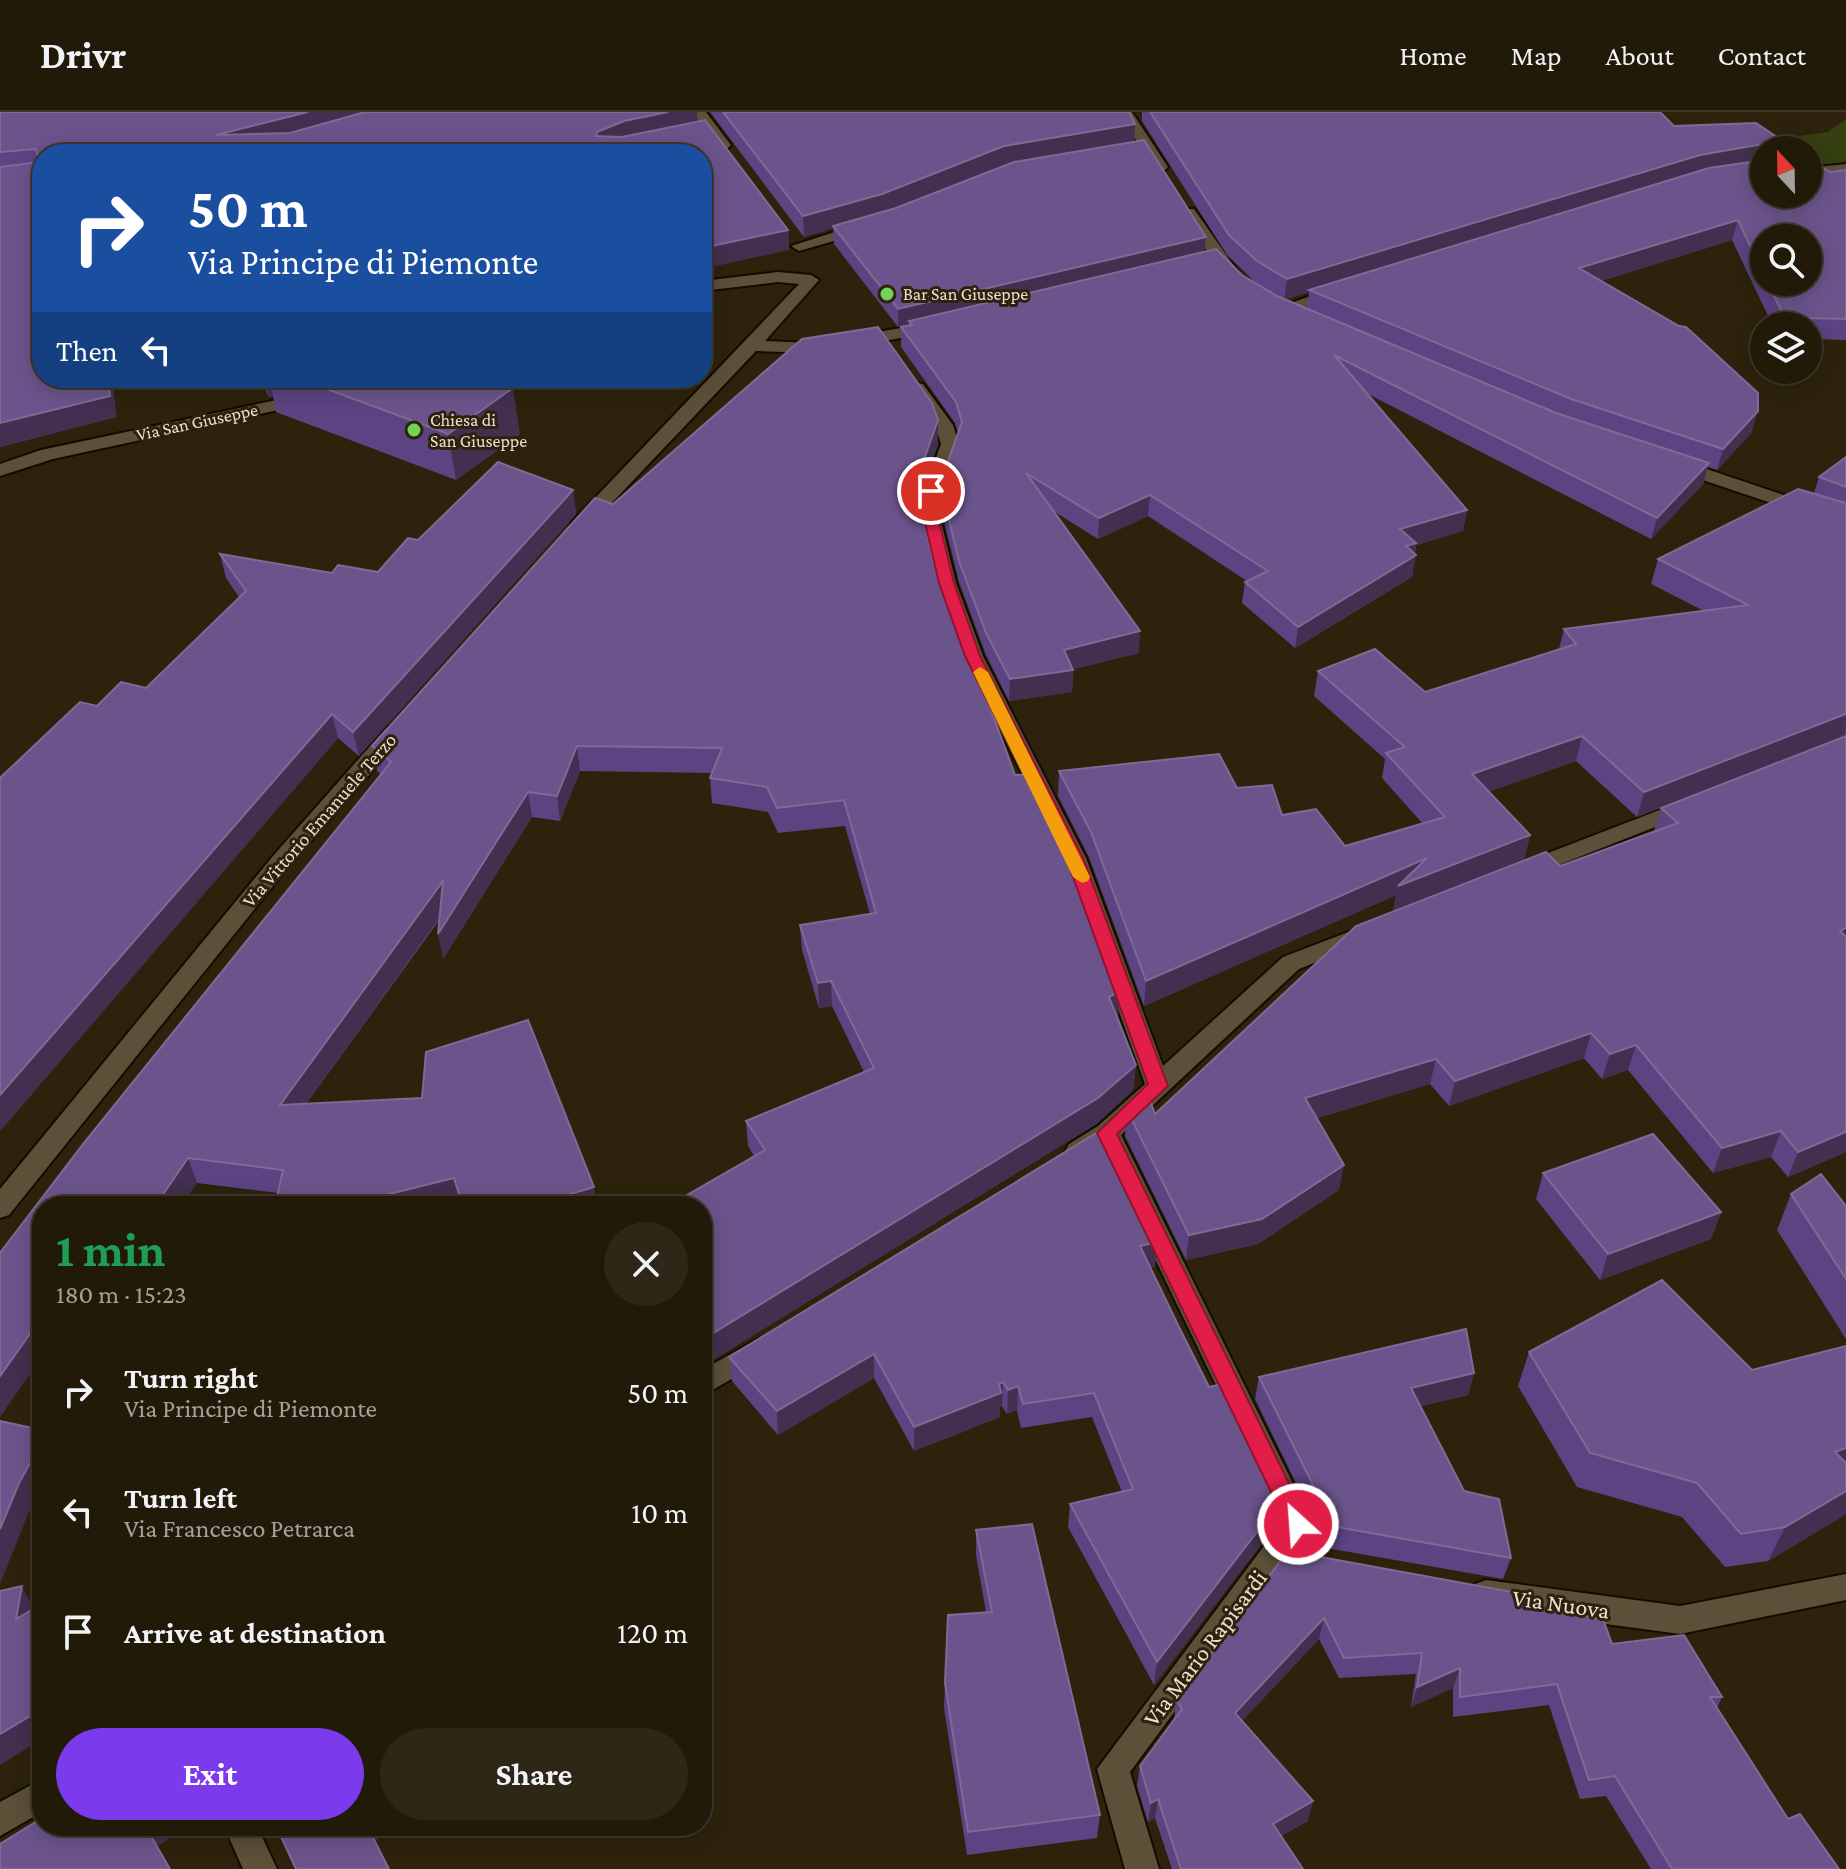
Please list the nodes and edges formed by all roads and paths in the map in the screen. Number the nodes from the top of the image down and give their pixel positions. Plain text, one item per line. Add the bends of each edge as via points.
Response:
1 (698, 112) edge
2 (1130, 114) edge
3 (730, 154) edge
4 (1846, 169) edge
5 (1822, 172) edge
6 (889, 220) edge
7 (811, 280) junction
8 (712, 285) edge
9 (1356, 286) edge
10 (1247, 288) edge
11 (1310, 322) edge
12 (944, 324) edge
13 (754, 346) junction
14 (909, 376) edge
15 (712, 386) edge
16 (710, 388) edge
17 (324, 395) dead end
18 (1660, 459) edge
19 (0, 470) edge
20 (1846, 522) edge
21 (571, 535) edge
22 (405, 721) edge
23 (1707, 798) edge
24 (1499, 880) edge
25 (1380, 927) edge
26 (1158, 1086) junction
27 (1107, 1133) junction
28 (1053, 1166) edge
29 (0, 1208) edge
30 (783, 1334) edge
31 (712, 1378) edge
32 (1276, 1555) junction
33 (1307, 1561) edge
34 (1846, 1587) edge
35 (1463, 1590) edge
36 (32, 1800) edge
37 (0, 1820) edge
38 (245, 1836) edge
39 (260, 1869) edge
40 (1142, 1869) edge

1 - 3 street via 705,132
2 - 10 street via 1140,150 1176,192 1211,262
4 - 5 street
6 - 7 street via 795,240
7 - 8 street via 778,277
7 - 13 street
9 - 11 street via 1276,306
12 - 13 street via 887,345
13 - 15 street
14 - 26 street via 944,425 950,444 928,505 946,583 973,656 1075,858
16 - 21 street
17 - 19 street, Via San Giuseppe via 48,454
18 - 20 street
22 - 29 street, Via Vittorio Emanuele Terzo via 281,861
23 - 24 street
25 - 26 street via 1291,963
26 - 27 street
27 - 28 street
27 - 32 street, Via Mario Rapisardi via 1298,1524
30 - 31 street
32 - 33 street
32 - 40 street, Via Mario Rapisardi via 1113,1769
34 - 35 street, Via Nuova via 1680,1620
36 - 37 street
38 - 39 street

